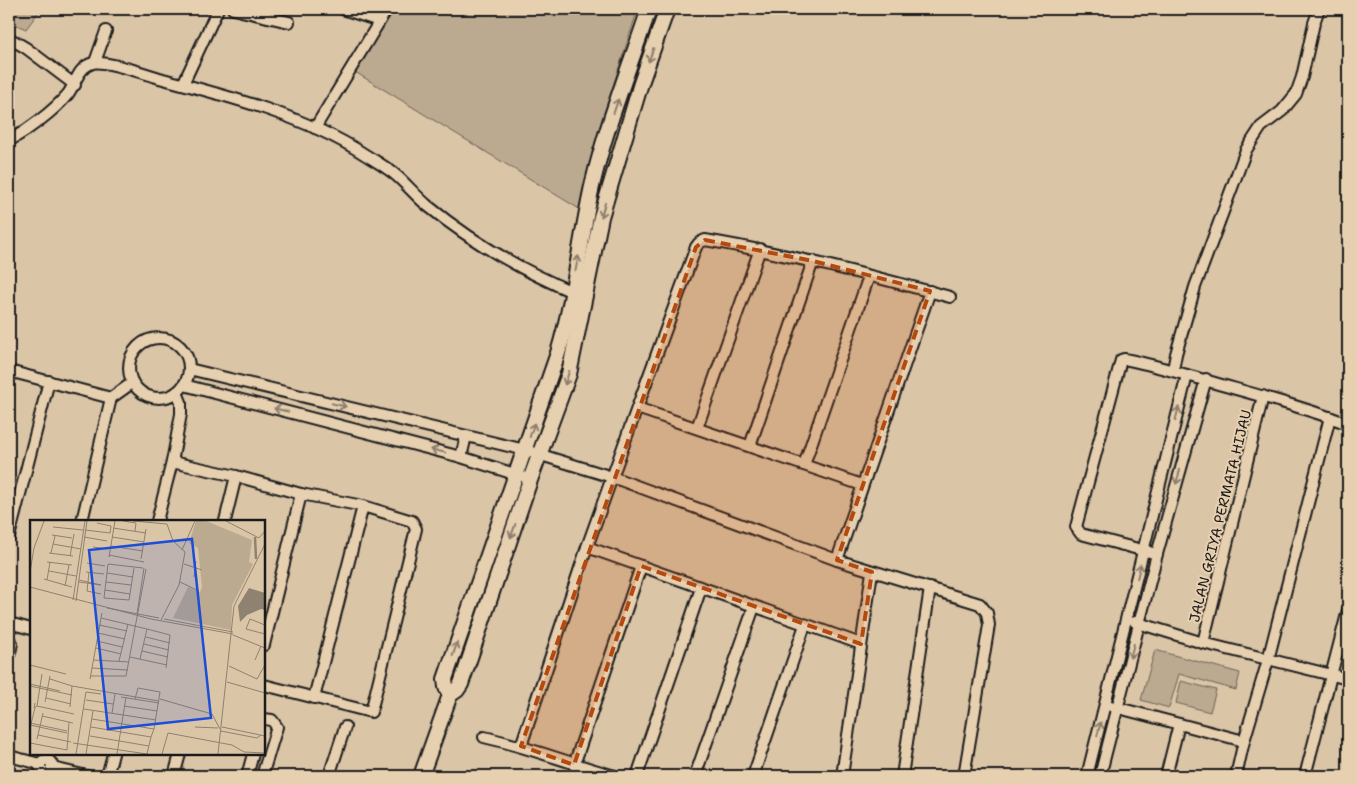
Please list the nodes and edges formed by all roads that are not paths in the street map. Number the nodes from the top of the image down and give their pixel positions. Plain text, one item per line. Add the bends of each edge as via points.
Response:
1 (218, 9) edge
2 (233, 9) edge
3 (342, 9) edge
4 (387, 9) edge
5 (649, 9) edge
6 (667, 9) edge
7 (1319, 9) edge
8 (289, 22) dead end
9 (379, 22) junction
10 (106, 31) dead end
11 (9, 38) edge
12 (95, 62) junction
13 (625, 79) junction
14 (74, 84) junction
15 (183, 84) junction
16 (641, 84) junction
17 (315, 128) junction
18 (9, 141) edge
19 (760, 250) junction
20 (813, 261) junction
21 (869, 276) junction
22 (930, 291) junction
23 (578, 294) junction
24 (950, 297) dead end
25 (189, 369) junction
26 (1173, 370) junction
27 (9, 371) edge
28 (1187, 375) junction
29 (1206, 379) junction
30 (49, 382) junction
31 (132, 383) junction
32 (180, 389) junction
33 (1263, 396) junction
34 (111, 398) junction
35 (637, 408) junction
36 (1330, 417) junction
37 (1348, 424) edge
38 (697, 428) junction
39 (466, 436) junction
40 (750, 446) junction
41 (525, 450) junction
42 (540, 454) junction
43 (461, 457) junction
44 (172, 462) junction
45 (804, 465) junction
46 (516, 475) junction
47 (236, 476) junction
48 (612, 477) junction
49 (530, 480) junction
50 (862, 485) junction
51 (301, 494) junction
52 (363, 506) junction
53 (82, 520) edge
54 (156, 520) edge
55 (226, 520) edge
56 (9, 537) edge
57 (587, 547) junction
58 (1144, 551) junction
59 (1157, 554) junction
60 (837, 560) junction
61 (641, 566) junction
62 (872, 572) junction
63 (701, 588) junction
64 (930, 588) junction
65 (754, 607) junction
66 (1348, 610) edge
67 (1127, 620) junction
68 (9, 624) edge
69 (1140, 624) junction
70 (806, 625) junction
71 (30, 629) edge
72 (265, 641) edge
73 (12, 643) dead end
74 (1203, 643) junction
75 (861, 644) junction
76 (9, 658) edge
77 (1268, 660) junction
78 (1331, 674) junction
79 (1348, 679) edge
80 (265, 685) edge
81 (450, 695) junction
82 (314, 698) junction
83 (1105, 705) junction
84 (1117, 707) junction
85 (265, 719) edge
86 (1179, 724) junction
87 (345, 728) dead end
88 (484, 737) dead end
89 (1244, 741) junction
90 (521, 746) junction
91 (113, 755) edge
92 (180, 755) edge
93 (254, 755) edge
94 (9, 756) edge
95 (574, 765) junction
96 (47, 768) edge
97 (87, 776) edge
98 (107, 776) edge
99 (174, 776) edge
100 (248, 776) edge
101 (262, 776) edge
102 (329, 776) edge
103 (421, 776) edge
104 (615, 776) edge
105 (637, 776) edge
106 (695, 776) edge
107 (753, 776) edge
108 (842, 776) edge
109 (902, 776) edge
110 (964, 776) edge
111 (1087, 776) edge
112 (1100, 776) edge
113 (1166, 776) edge
114 (1236, 776) edge
115 (1305, 776) edge

1 - 15 street
2 - 8 street
3 - 9 street
4 - 9 street
5 - 13 street
6 -> 16 street
7 - 26 street via 1296,94 1282,112 1261,127 1246,150 1195,287
9 - 17 street
10 - 12 street
11 - 14 street
12 - 14 street via 80,72
12 - 15 street
13 - 16 street
23 -> 13 street via 599,156
14 - 18 street via 60,103
15 - 17 street
16 -> 23 street
17 - 23 street via 335,136 396,175 426,205 495,254
19 - 20 street
19 - 35 street via 705,240 699,243
19 - 38 street
20 - 21 street
20 - 40 street
21 - 22 street
21 - 45 street
22 - 24 street
22 - 50 street
41 -> 23 street
23 -> 42 street via 569,374
25 - 31 street via 186,354 180,346 163,337 153,338 136,347 131,355 128,364
25 - 32 street
25 -> 39 street
26 - 28 street, JALAN GRIYA PERMATA HIJAU
26 - 58 street, JALAN GRIYA PERMATA HIJAU via 1121,360 1076,527 1081,534
27 - 30 street
28 - 29 street, JALAN GRIYA PERMATA HIJAU
58 -> 28 street
29 - 33 street, JALAN GRIYA PERMATA HIJAU
29 -> 59 street
30 - 34 street
30 - 56 street
31 - 32 street via 147,396 158,398 168,397
31 - 34 street
43 -> 32 street
32 - 44 street via 181,414
33 - 36 street, JALAN GRIYA PERMATA HIJAU
33 - 74 street, JALAN GRIYA PERMATA HIJAU
34 - 53 street
35 - 38 street
35 - 48 street
36 - 37 street, JALAN GRIYA PERMATA HIJAU
36 - 77 street
38 - 40 street
39 - 41 street
39 - 43 street
40 - 45 street
41 - 42 street
41 - 46 street
42 - 48 street
42 - 49 street
43 - 46 street
44 - 47 street
44 - 54 street
45 - 50 street
46 - 49 street
81 -> 46 street via 445,679
47 - 51 street
47 - 55 street
48 - 57 street
48 - 60 street
49 -> 81 street via 461,684
50 - 60 street
51 - 52 street
51 - 72 street
52 - 82 street
52 - 82 street via 412,521 416,529 371,712
57 - 61 street
57 - 90 street
58 - 59 street, JALAN GRIYA PERMATA HIJAU
67 -> 58 street
59 - 69 street
60 - 62 street
61 - 63 street
61 - 95 street
62 - 64 street
62 - 75 street
63 - 65 street
63 - 105 street
64 - 109 street
64 - 110 street via 980,604 987,613 989,625
65 - 70 street
65 - 106 street
66 - 78 street
67 - 69 street, JALAN GRIYA PERMATA HIJAU
67 - 83 street
68 - 71 street
69 - 74 street, JALAN GRIYA PERMATA HIJAU
69 -> 84 street
70 - 75 street
70 - 107 street
73 - 76 street
74 - 77 street, JALAN GRIYA PERMATA HIJAU
75 - 108 street
77 - 78 street, JALAN GRIYA PERMATA HIJAU
77 - 89 street
78 - 79 street, JALAN GRIYA PERMATA HIJAU
78 - 115 street
80 - 82 street
81 - 103 street
83 - 84 street
111 -> 83 street
84 - 86 street
84 - 112 street
85 - 101 street via 272,720 277,727
86 - 89 street
86 - 113 street
87 - 102 street
88 - 90 street
89 - 114 street
90 - 95 street
91 - 98 street
92 - 99 street
93 - 100 street
94 - 96 street
95 - 104 street
96 - 97 street

